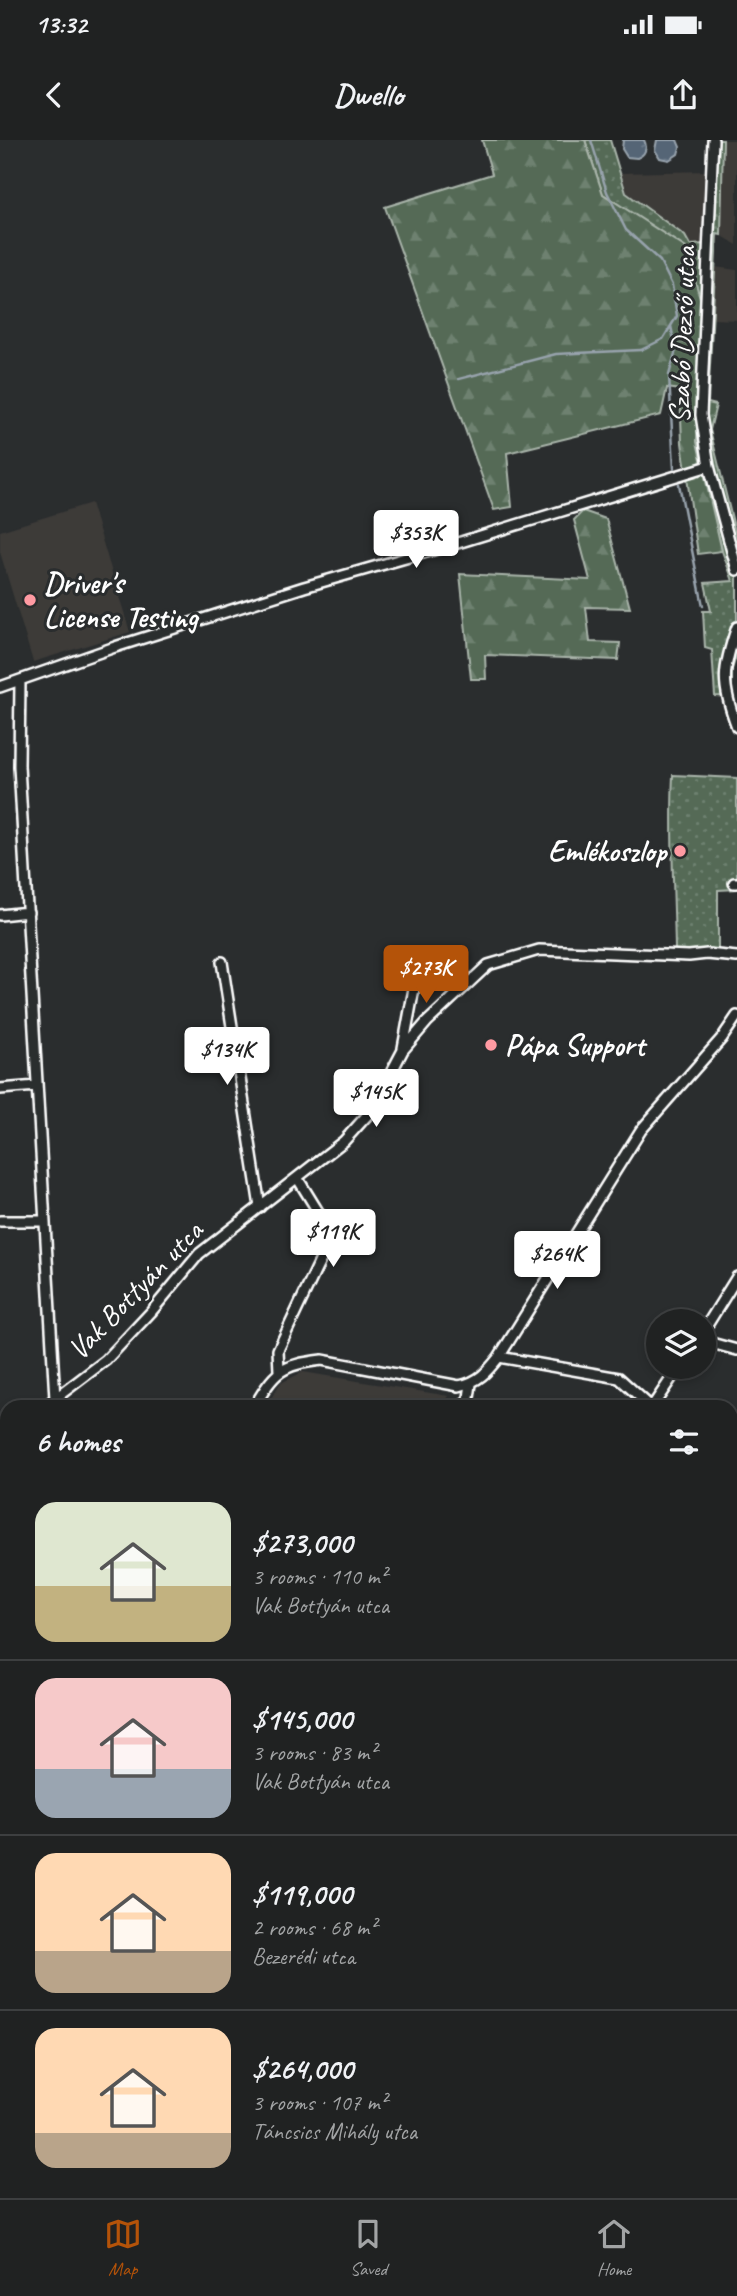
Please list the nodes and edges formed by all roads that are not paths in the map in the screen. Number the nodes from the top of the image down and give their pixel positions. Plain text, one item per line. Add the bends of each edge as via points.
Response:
1 (713, 140) edge
2 (709, 466) junction
3 (737, 569) edge
4 (737, 627) edge
5 (20, 681) junction
6 (0, 687) edge
7 (737, 727) edge
8 (28, 912) junction
9 (0, 915) edge
10 (420, 956) dead end
11 (737, 957) edge
12 (222, 962) dead end
13 (737, 1016) edge
14 (403, 1050) junction
15 (37, 1086) junction
16 (0, 1090) edge
17 (298, 1179) junction
18 (260, 1207) junction
19 (0, 1221) edge
20 (43, 1221) junction
21 (737, 1278) edge
22 (716, 1311) edge
23 (716, 1344) edge
24 (737, 1350) edge
25 (499, 1357) junction
26 (279, 1371) junction
27 (671, 1379) edge
28 (471, 1384) junction
29 (55, 1399) joint
30 (258, 1400) edge
31 (468, 1400) edge
32 (644, 1400) edge
33 (656, 1400) edge
34 (497, 2198) edge
35 (664, 2198) edge

1 - 2 street, Szabó Dezső utca via 701,415
2 - 3 street, Szabó Dezső utca
2 - 5 street via 304,587
4 - 7 street via 724,673
5 - 6 street
5 - 8 street via 19,766
8 - 9 street
8 - 15 street
10 - 14 street
11 - 14 street, Vak Bottyán utca via 539,950 507,958 488,965
12 - 18 street
13 - 25 street via 641,1130
14 - 17 street, Vak Bottyán utca via 361,1124
15 - 16 street
15 - 20 street
17 - 18 street, Vak Bottyán utca
17 - 26 street via 330,1230 330,1240 278,1350
18 - 29 street, Vak Bottyán utca via 199,1254 132,1334
19 - 20 street
20 - 29 street
21 - 22 street
23 - 24 street
25 - 28 street
25 - 32 street via 610,1375 627,1383
26 - 28 street via 292,1364 322,1360 459,1386
26 - 30 street
27 - 33 street
28 - 31 street
34 - 35 street

